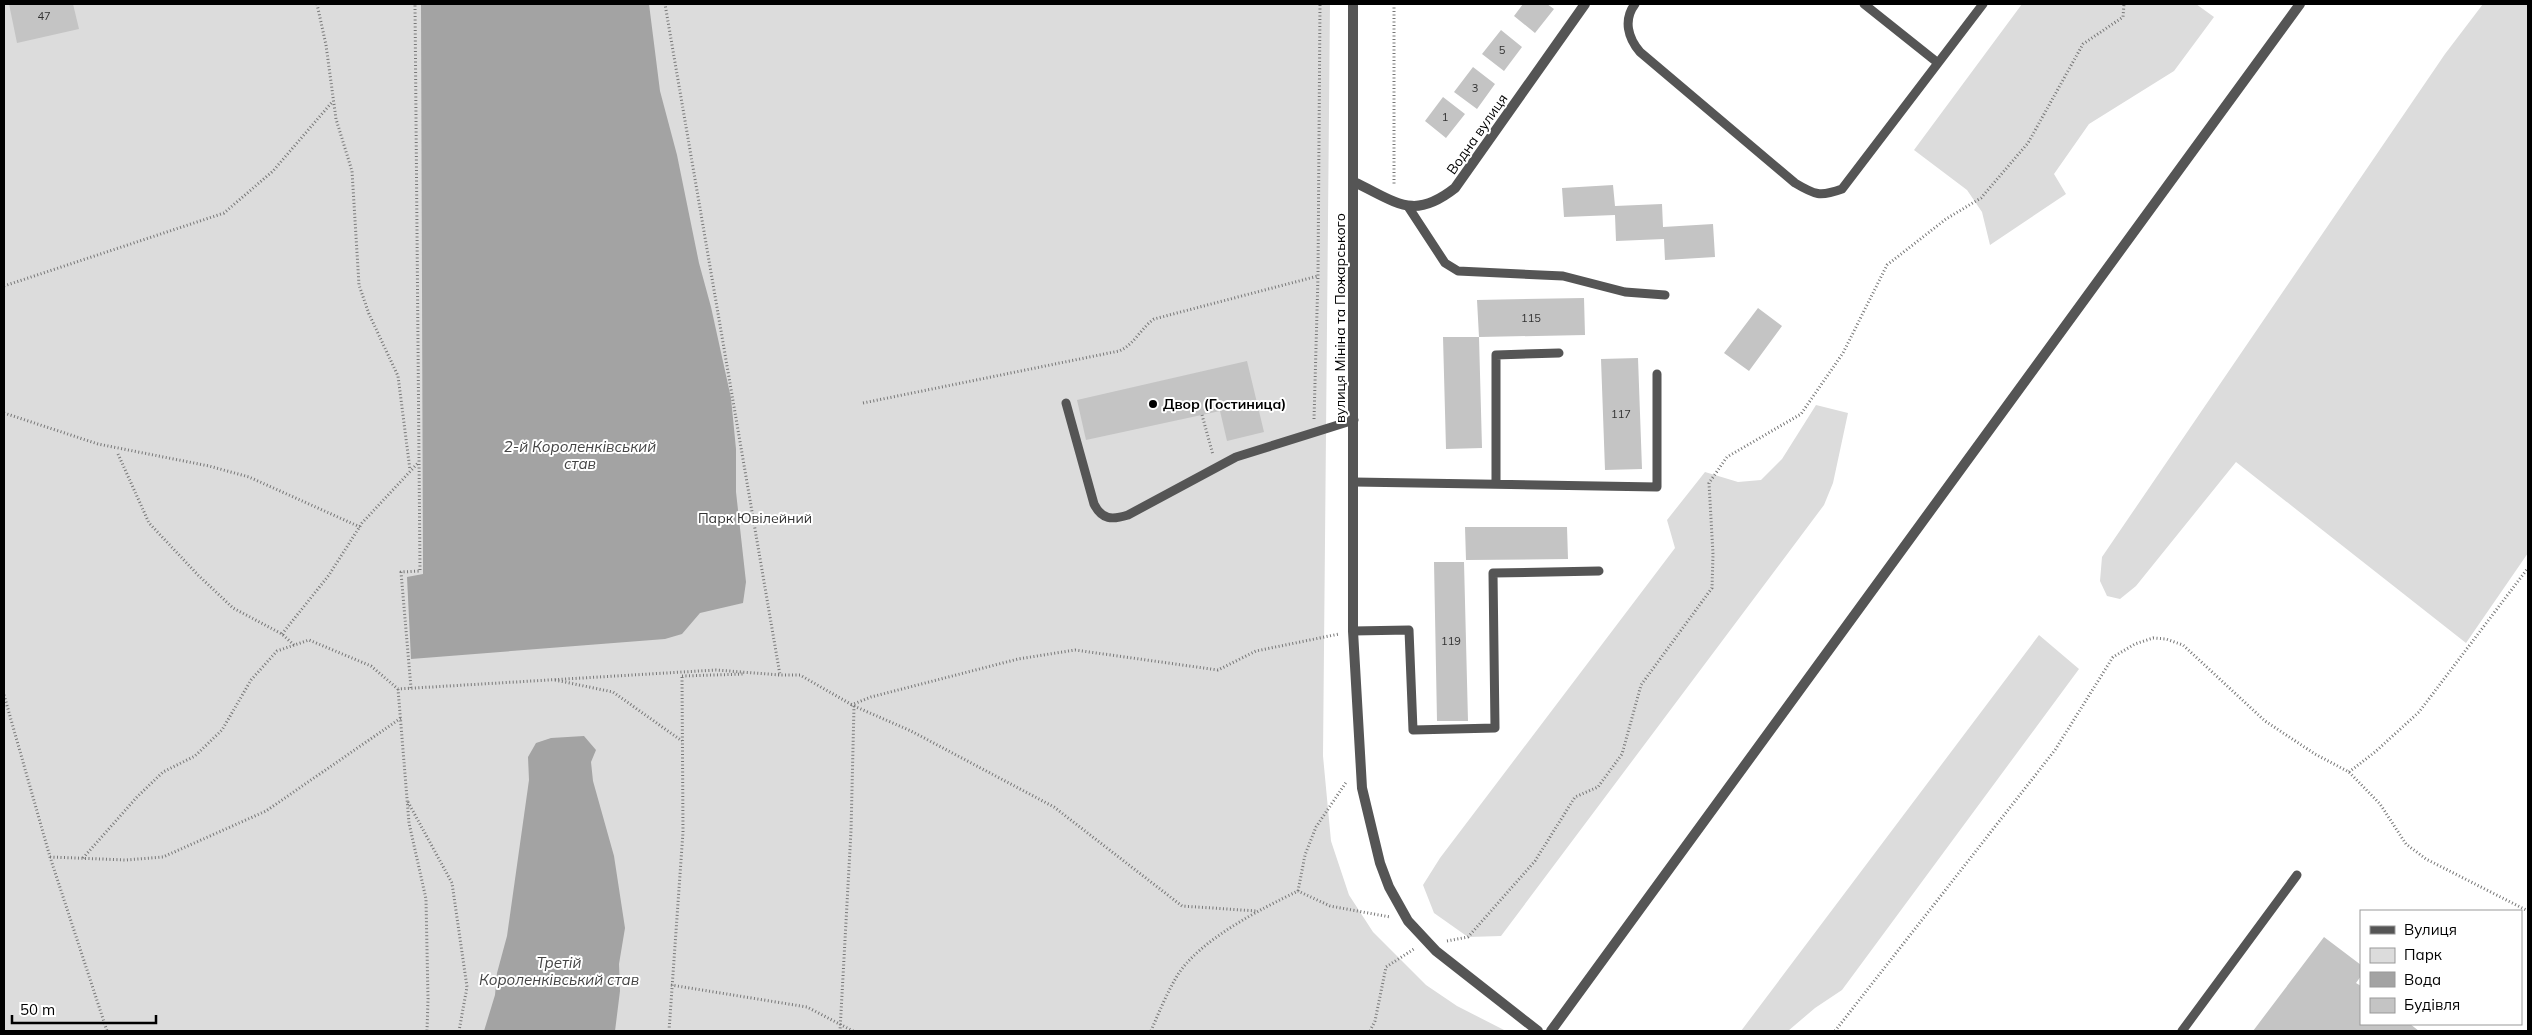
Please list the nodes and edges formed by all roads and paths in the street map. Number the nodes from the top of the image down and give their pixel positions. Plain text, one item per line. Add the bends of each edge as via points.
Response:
1 (317, 4) edge
2 (415, 4) edge
3 (665, 4) edge
4 (1320, 4) edge
5 (1353, 4) edge
6 (1394, 4) edge
7 (1585, 4) edge
8 (1635, 4) edge
9 (1864, 4) edge
10 (1983, 4) edge
11 (2124, 4) edge
12 (2300, 4) edge
13 (1938, 63) junction
14 (333, 101) junction
15 (1354, 182) junction
16 (1394, 201) junction
17 (1409, 208) junction
18 (1318, 276) junction
19 (4, 286) edge
20 (1665, 295) dead end
21 (1559, 353) dead end
22 (1657, 374) dead end
23 (863, 403) dead end
24 (1066, 403) dead end
25 (4, 413) edge
26 (1202, 415) dead end
27 (1354, 420) junction
28 (1313, 432) junction
29 (118, 454) dead end
30 (419, 463) junction
31 (1216, 466) junction
32 (410, 470) junction
33 (1354, 482) junction
34 (1496, 484) junction
35 (360, 527) junction
36 (2528, 568) edge
37 (1599, 571) dead end
38 (1354, 631) junction
39 (282, 634) junction
40 (294, 645) junction
41 (682, 674) junction
42 (780, 675) junction
43 (551, 680) junction
44 (398, 688) junction
45 (411, 688) junction
46 (4, 695) edge
47 (851, 705) junction
48 (401, 718) junction
49 (682, 741) junction
50 (1359, 764) junction
51 (2349, 772) junction
52 (408, 801) junction
53 (50, 857) junction
54 (83, 858) junction
55 (2297, 875) dead end
56 (1298, 891) junction
57 (1257, 911) junction
58 (2528, 911) edge
59 (1408, 921) junction
60 (1429, 945) junction
61 (672, 985) junction
62 (841, 1027) junction
63 (108, 1031) edge
64 (427, 1031) edge
65 (459, 1031) edge
66 (669, 1031) edge
67 (840, 1031) edge
68 (852, 1031) edge
69 (1152, 1031) edge
70 (1370, 1031) edge
71 (1538, 1031) edge
72 (1551, 1031) edge
73 (1834, 1031) edge
74 (2182, 1031) edge

1 - 14 path
2 - 30 path
3 - 42 path
4 - 18 path
5 - 15 street, вулиця Мініна та Пожарського
6 - 16 path
7 - 17 street, Водна вулиця via 1455,188 1440,200
8 - 13 lane via 1628,25 1631,41 1640,52 1811,193 1825,195 1842,189
9 - 13 lane
10 - 13 lane
11 - 60 path via 2123,17 2083,44 2028,143 1980,198 1887,265 1843,353 1801,414 1728,456 1709,484 1712,588 1641,685 1622,754 1598,787 1575,797 1535,861 1468,937
12 - 72 street
14 - 19 path via 273,171 224,213
14 - 32 path via 352,171 359,285 398,376
15 - 16 street
15 - 27 street, вулиця Мініна та Пожарського
16 - 17 street
17 - 20 lane via 1445,263 1458,271 1563,276 1625,292
18 - 23 path via 1154,319 1128,348 1119,351
18 - 28 path
21 - 34 lane via 1496,355
22 - 34 lane via 1657,487
24 - 31 lane via 1094,504 1105,518 1128,515
25 - 35 path via 98,444 208,466 249,478
26 - 31 path
27 - 28 lane
27 - 33 street, вулиця Мініна та Пожарського
28 - 31 lane via 1259,448
29 - 39 path via 149,523 233,608
30 - 32 path
30 - 45 path via 420,571 401,572
32 - 35 path
33 - 34 lane
33 - 38 street, вулиця Мініна та Пожарського
35 - 39 path via 329,575
36 - 51 path via 2419,712
37 - 38 lane via 1493,573 1495,728 1413,730 1409,630
38 - 47 path via 1256,651 1218,670 1075,650 1018,659 871,696
38 - 50 street, вулиця Мініна та Пожарського
39 - 40 path
40 - 44 path via 310,640 371,666
40 - 54 path via 277,651 251,680 222,730 195,756 163,772
41 - 42 path via 716,670
41 - 43 path
41 - 49 path
42 - 47 path via 800,675
43 - 45 path
43 - 49 path via 613,692
44 - 45 path
44 - 48 path
46 - 53 path
47 - 57 path via 911,731 1054,807 1182,906
47 - 62 path via 854,706 851,831
48 - 52 path
48 - 54 path via 266,811 163,858
49 - 61 path via 683,832
50 - 56 path via 1316,827 1304,855
50 - 59 street, вулиця Мініна та Пожарського via 1366,811 1380,863
51 - 58 path via 2380,804 2406,844 2426,859
51 - 73 path via 2265,721 2183,645 2153,638 2136,644 2113,657 2055,750
52 - 64 path via 409,823 426,899
52 - 65 path via 452,883 466,987
53 - 54 path
53 - 63 path
55 - 74 lane
56 - 57 path
56 - 59 path via 1330,906
57 - 69 path via 1199,952 1178,974
59 - 60 street, вулиця Мініна та Пожарського
60 - 70 path via 1415,948 1386,967
60 - 71 street, вулиця Мініна та Пожарського
61 - 62 path via 807,1007
61 - 66 path
62 - 67 path
62 - 68 path

